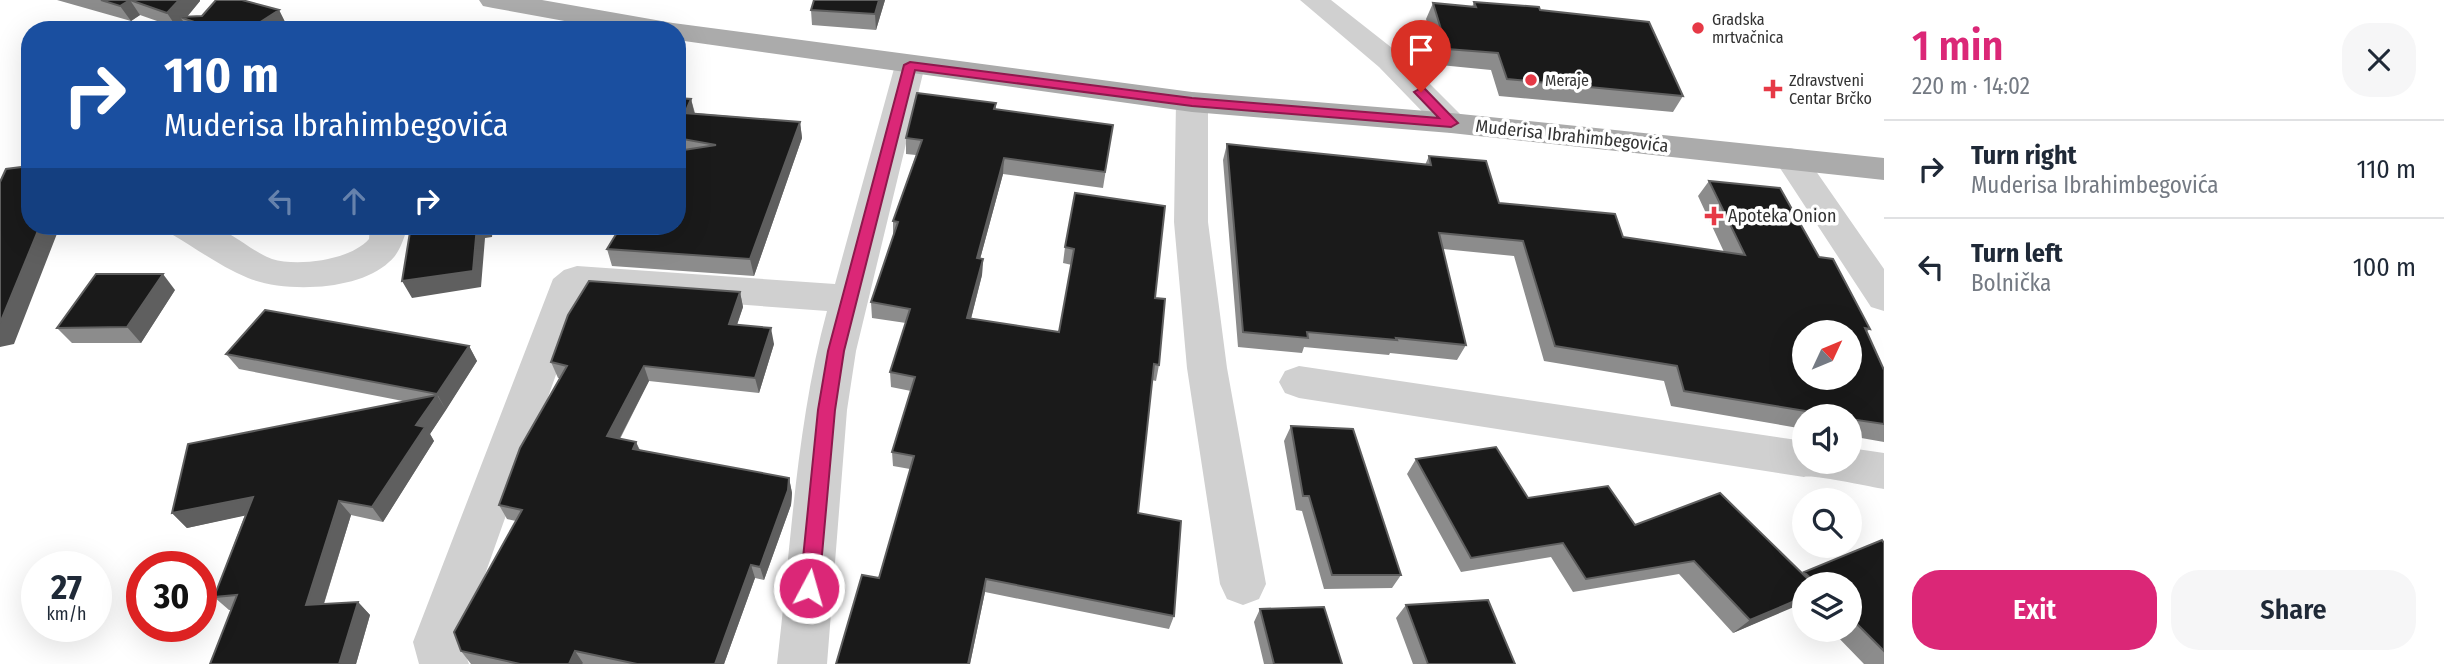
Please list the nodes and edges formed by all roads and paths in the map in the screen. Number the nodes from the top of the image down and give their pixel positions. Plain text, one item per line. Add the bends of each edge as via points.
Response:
1 (494, 0) edge
2 (1314, 0) edge
3 (614, 21) edge
4 (686, 33) edge
5 (910, 65) junction
6 (1192, 102) junction
7 (1451, 123) junction
8 (1790, 159) junction
9 (1884, 169) edge
10 (201, 235) edge
11 (387, 235) edge
12 (1884, 297) edge
13 (851, 299) junction
14 (1299, 382) dead end
15 (1792, 457) edge
16 (1862, 468) edge
17 (1884, 471) edge
18 (1243, 584) dead end
19 (444, 664) edge
20 (802, 664) edge

1 - 3 main road
2 - 7 street via 1390,61
4 - 5 main road, Muderisa Ibrahimbegovića
5 - 6 main road, Muderisa Ibrahimbegovića
5 - 13 street
6 - 7 main road, Muderisa Ibrahimbegovića
6 - 18 street via 1192,235 1207,369
7 - 8 main road, Muderisa Ibrahimbegovića
8 - 9 main road, Muderisa Ibrahimbegovića
8 - 12 street
10 - 11 street via 267,272 296,276 360,263 384,246
13 - 19 street via 577,279 566,289 437,642
13 - 20 street via 836,351 827,410
14 - 15 street
16 - 17 street

